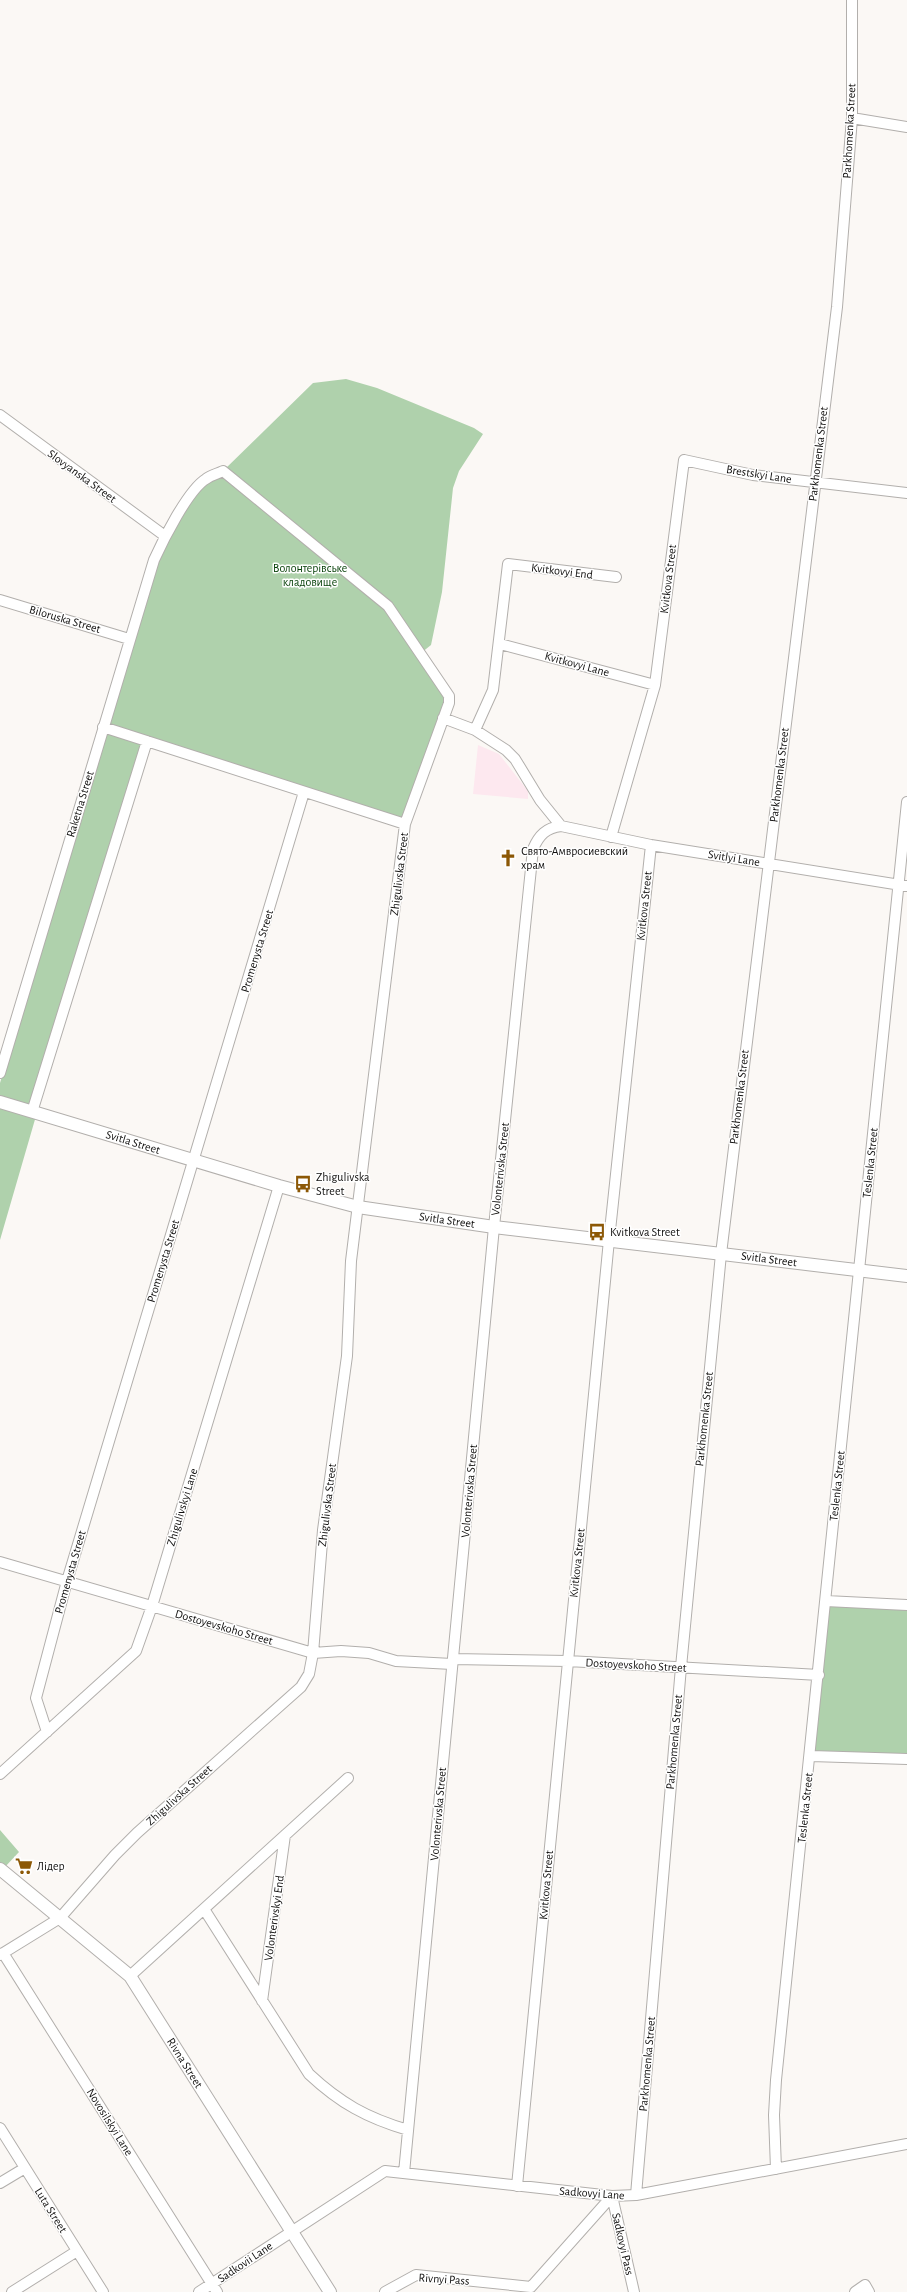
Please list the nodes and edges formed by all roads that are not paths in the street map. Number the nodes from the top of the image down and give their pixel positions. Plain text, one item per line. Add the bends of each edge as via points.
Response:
1 (852, 0) edge
2 (852, 118) junction
3 (907, 127) edge
4 (0, 415) edge
5 (684, 460) joint
6 (814, 482) junction
7 (907, 492) edge
8 (165, 536) junction
9 (616, 577) dead end
10 (0, 600) edge
11 (129, 638) junction
12 (500, 644) junction
13 (655, 685) junction
14 (443, 718) junction
15 (103, 727) junction
16 (475, 730) junction
17 (147, 741) junction
18 (304, 792) junction
19 (907, 802) edge
20 (404, 824) junction
21 (561, 826) junction
22 (611, 837) junction
23 (651, 845) junction
24 (768, 864) junction
25 (903, 885) edge
26 (0, 1073) edge
27 (0, 1102) edge
28 (32, 1112) junction
29 (194, 1161) junction
30 (279, 1186) junction
31 (358, 1207) junction
32 (494, 1227) junction
33 (609, 1240) junction
34 (721, 1254) junction
35 (858, 1270) junction
36 (907, 1276) edge
37 (0, 1562) edge
38 (67, 1581) junction
39 (826, 1601) junction
40 (907, 1605) edge
41 (152, 1606) junction
42 (313, 1653) junction
43 (452, 1661) junction
44 (568, 1661) junction
45 (681, 1667) junction
46 (819, 1675) junction
47 (47, 1732) junction
48 (811, 1756) junction
49 (907, 1759) edge
50 (0, 1774) edge
51 (348, 1778) dead end
52 (285, 1835) junction
53 (0, 1868) edge
54 (204, 1909) junction
55 (60, 1918) junction
56 (1, 1954) edge
57 (130, 1976) junction
58 (262, 2001) junction
59 (0, 2128) edge
60 (408, 2130) junction
61 (907, 2144) edge
62 (25, 2168) junction
63 (776, 2169) junction
64 (404, 2173) junction
65 (0, 2183) edge
66 (517, 2186) junction
67 (612, 2196) junction
68 (636, 2196) junction
69 (292, 2231) junction
70 (77, 2251) junction
71 (215, 2288) edge
72 (867, 2288) edge
73 (532, 2289) edge
74 (12, 2292) edge
75 (103, 2292) edge
76 (199, 2292) edge
77 (330, 2292) edge
78 (385, 2292) edge
79 (634, 2292) edge
80 (855, 2292) edge

1 - 2 street, Parkhomenka Street
2 - 3 street
2 - 6 street, Parkhomenka Street via 837,307
4 - 8 street, Slovyanska Street
5 - 6 street, Brestskyi Lane via 753,475
5 - 13 street, Kvitkova Street
6 - 7 street, Brestskyi Lane
6 - 24 street, Parkhomenka Street
8 - 11 street, Raketna Street
8 - 14 street, Raketna Street via 182,507 204,479 223,471 388,606 446,689 449,703
9 - 12 street, Kvitkovyi End via 508,564
10 - 11 street, Biloruska Street
11 - 15 street, Raketna Street
12 - 13 street, Kvitkovyi Lane
12 - 16 street via 493,690
13 - 22 street, Kvitkova Street
14 - 16 street
14 - 20 street, Zhigulivska Street
15 - 17 street
15 - 26 street, Raketna Street
16 - 21 street via 515,759 540,800
17 - 18 street
17 - 28 street
18 - 20 street
18 - 29 street, Promenysta Street
19 - 25 street, Teslenka Street
20 - 31 street, Zhigulivska Street
21 - 22 street, Svitlyi Lane
21 - 32 street, Volonterivska Street via 551,827 544,832 533,849
22 - 23 street, Svitlyi Lane
23 - 24 street, Svitlyi Lane
23 - 33 street, Kvitkova Street
24 - 25 street, Svitlyi Lane
24 - 34 street, Parkhomenka Street
25 - 35 street, Teslenka Street
27 - 28 street, Svitla Street
28 - 29 street, Svitla Street
29 - 30 street, Svitla Street
29 - 38 street, Promenysta Street
30 - 31 street, Svitla Street
30 - 41 street, Zhigulivskyi Lane
31 - 32 street, Svitla Street
31 - 42 street, Zhigulivska Street via 346,1356 323,1530
32 - 33 street, Svitla Street
32 - 43 street, Volonterivska Street
33 - 34 street, Svitla Street
33 - 44 street, Kvitkova Street
34 - 35 street, Svitla Street
34 - 45 street, Parkhomenka Street
35 - 36 street, Svitla Street
35 - 39 street, Teslenka Street
37 - 38 street, Dostoyevskoho Street
38 - 41 street, Dostoyevskoho Street
38 - 47 street, Promenysta Street via 36,1698
39 - 40 street
39 - 46 street, Teslenka Street
41 - 42 street, Dostoyevskoho Street
41 - 47 street, Zhigulivskyi Lane via 136,1651
42 - 43 street, Dostoyevskoho Street via 341,1651 369,1653 396,1661
42 - 55 street, Zhigulivska Street via 309,1674 301,1687 115,1854
43 - 44 street, Dostoyevskoho Street
43 - 60 street, Volonterivska Street
44 - 45 street, Dostoyevskoho Street
44 - 66 street, Kvitkova Street
45 - 46 street, Dostoyevskoho Street
45 - 68 street, Parkhomenka Street
46 - 48 street, Teslenka Street
47 - 50 street, Zhigulivskyi Lane
48 - 49 street
48 - 63 street, Teslenka Street via 776,2080
51 - 52 street
52 - 54 street
52 - 58 street, Volonterivskyi End
53 - 55 street, Rivna Street
54 - 57 street
54 - 58 street
55 - 56 street, Zhigulivska Street
55 - 57 street, Rivna Street
56 - 71 street, Novosilskyi Lane
57 - 69 street, Rivna Street
58 - 60 street via 309,2074 330,2093 354,2110 380,2122
59 - 62 street, Luta Street
60 - 64 street, Volonterivska Street
61 - 63 street, Sadkovyi Lane
62 - 65 street
62 - 70 street, Luta Street
63 - 68 street, Sadkovyi Lane
64 - 66 street, Sadkovyi Lane
64 - 69 street, Sadkovyi Lane via 385,2171
66 - 67 street, Sadkovyi Lane
67 - 68 street, Sadkovyi Lane
67 - 73 street, Rivnyi Pass
67 - 79 street, Sadkovyi Pass
69 - 71 street, Sadkovii Lane
69 - 77 street, Rivna Street
70 - 74 street
70 - 75 street, Luta Street
71 - 76 street, Sadkovii Lane
72 - 80 street
73 - 78 street, Rivnyi Pass via 416,2275

